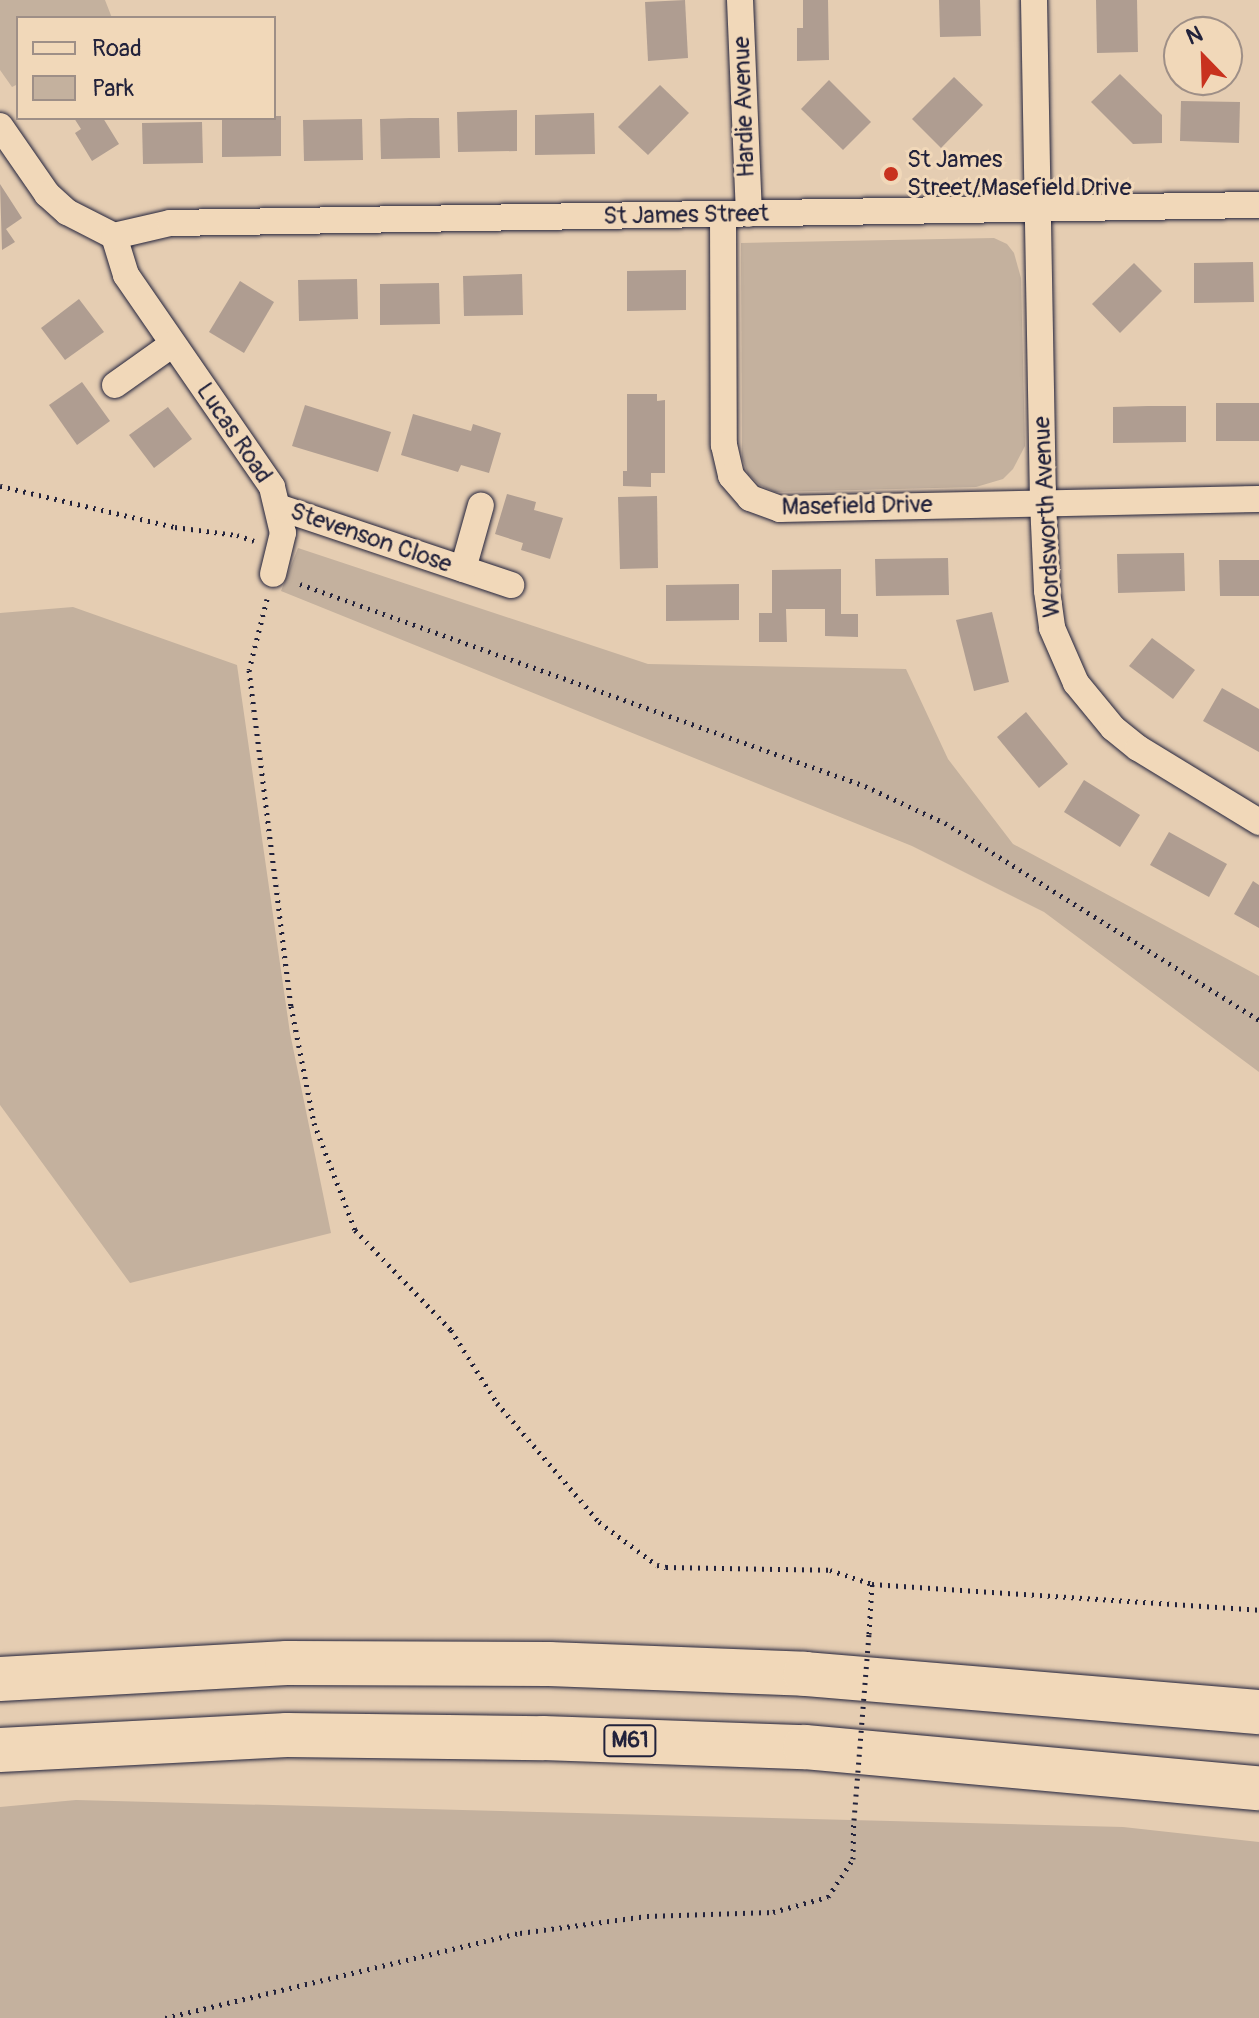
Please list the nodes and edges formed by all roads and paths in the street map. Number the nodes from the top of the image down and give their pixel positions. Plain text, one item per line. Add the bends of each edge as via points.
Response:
1 (740, 0) edge
2 (1034, 0) edge
3 (0, 126) edge
4 (1259, 205) edge
5 (1039, 209) junction
6 (736, 214) junction
7 (114, 236) junction
8 (173, 344) junction
9 (115, 385) dead end
10 (0, 486) edge
11 (1259, 499) edge
12 (1043, 502) junction
13 (481, 505) dead end
14 (278, 507) junction
15 (277, 563) junction
16 (463, 569) junction
17 (511, 585) dead end
18 (1259, 822) edge
19 (1259, 1020) edge
20 (872, 1584) junction
21 (1259, 1610) edge
22 (0, 1679) edge
23 (1259, 1712) edge
24 (0, 1750) edge
25 (1259, 1788) edge
26 (165, 2018) edge

1 - 6 street, Hardie Avenue
2 - 5 street, Wordsworth Avenue
3 - 7 street via 47,194 67,212
4 - 5 street, St James Street
5 - 6 street, St James Street
5 - 12 street, Wordsworth Avenue
6 - 7 street, St James Street via 170,223
6 - 12 street, Masefield Drive via 724,445 726,463 739,488 764,506 780,509
7 - 8 street, Lucas Road via 126,275
8 - 9 street
8 - 14 street, Lucas Road via 262,470
10 - 15 path via 175,527 237,535
11 - 12 street, Masefield Drive
12 - 18 street, Wordsworth Avenue via 1052,628 1076,683 1093,708 1138,748
13 - 16 street, Stevenson Close
14 - 15 street, Lucas Road via 283,533
14 - 16 street, Stevenson Close
15 - 19 path via 865,786 945,823
15 - 20 path via 249,670 291,1006 314,1123 355,1230 451,1330 497,1403 599,1522 657,1565 830,1570
16 - 17 street, Stevenson Close
20 - 21 path
20 - 26 path, bridge via 853,1859 828,1897 773,1912 647,1916 520,1933
22 - 23 highway via 287,1663 564,1664 805,1674
24 - 25 highway, M61 via 287,1735 543,1738 805,1747

